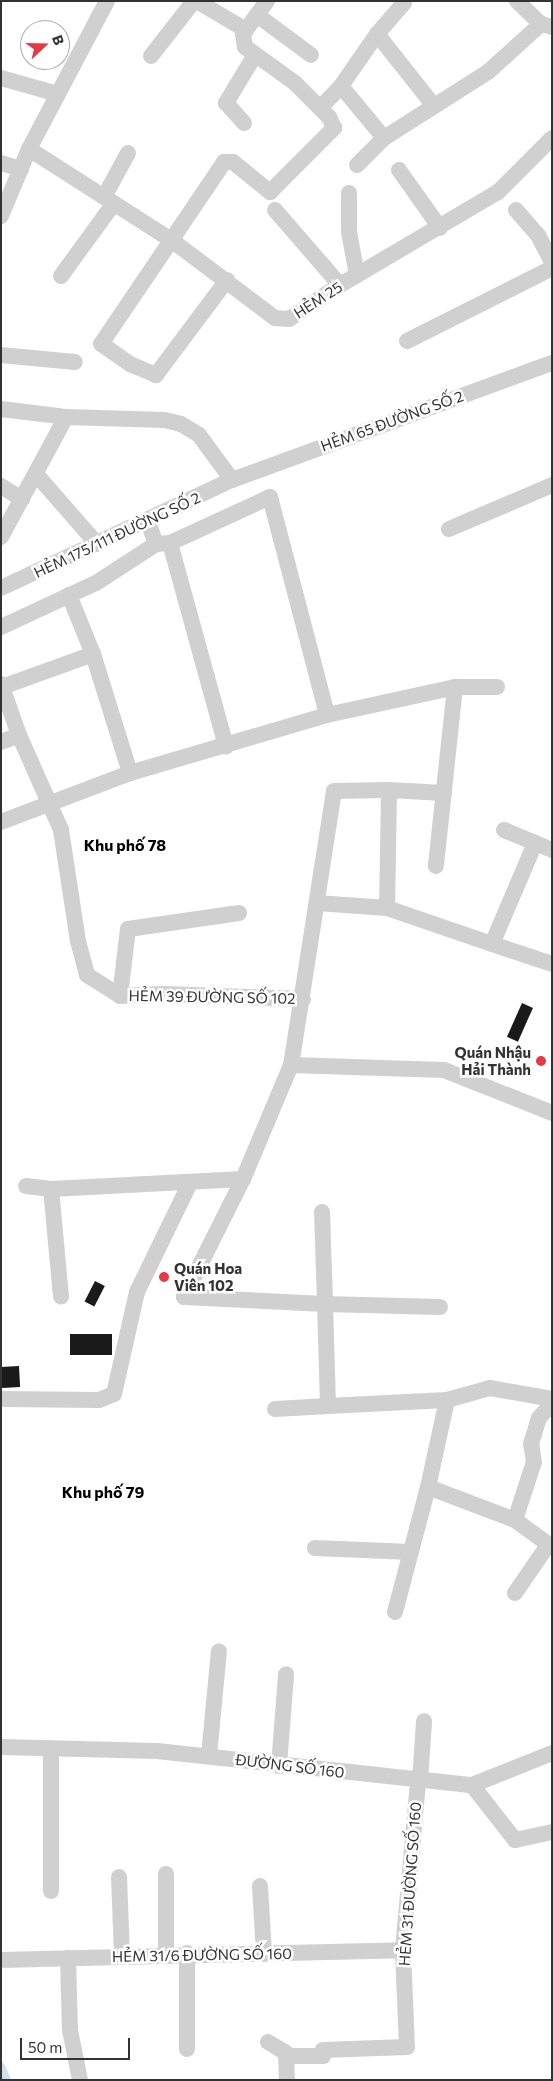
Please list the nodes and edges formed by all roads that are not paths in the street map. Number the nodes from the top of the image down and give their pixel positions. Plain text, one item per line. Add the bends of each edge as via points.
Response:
1 (107, 1) edge
2 (195, 1) edge
3 (266, 1) edge
4 (518, 1) edge
5 (404, 2) dead end
6 (256, 15) junction
7 (546, 25) edge
8 (246, 30) junction
9 (378, 34) junction
10 (255, 55) junction
11 (151, 56) dead end
12 (311, 56) dead end
13 (1, 78) edge
14 (341, 86) junction
15 (58, 94) junction
16 (434, 106) junction
17 (320, 108) junction
18 (244, 123) dead end
19 (384, 138) junction
20 (552, 138) edge
21 (29, 149) junction
22 (128, 153) dead end
23 (1, 163) edge
24 (357, 165) dead end
25 (21, 169) junction
26 (398, 170) dead end
27 (350, 193) dead end
28 (109, 200) junction
29 (275, 210) dead end
30 (516, 210) dead end
31 (1, 216) edge
32 (440, 228) junction
33 (170, 239) junction
34 (552, 262) edge
35 (552, 268) edge
36 (357, 275) junction
37 (60, 276) dead end
38 (228, 280) junction
39 (340, 285) junction
40 (407, 342) dead end
41 (1, 355) edge
42 (75, 362) dead end
43 (552, 363) edge
44 (1, 409) edge
45 (66, 417) junction
46 (36, 474) junction
47 (232, 480) junction
48 (552, 485) edge
49 (1, 486) edge
50 (22, 499) junction
51 (148, 522) junction
52 (449, 528) dead end
53 (1, 537) edge
54 (97, 544) junction
55 (163, 544) junction
56 (1, 588) edge
57 (70, 595) junction
58 (1, 627) edge
59 (93, 654) junction
60 (2, 686) edge
61 (498, 686) dead end
62 (455, 687) junction
63 (327, 715) junction
64 (19, 735) junction
65 (1, 742) edge
66 (226, 746) junction
67 (130, 772) junction
68 (389, 790) junction
69 (444, 793) junction
70 (48, 803) junction
71 (1, 822) edge
72 (504, 830) dead end
73 (534, 843) junction
74 (552, 850) edge
75 (436, 866) dead end
76 (317, 903) junction
77 (387, 908) junction
78 (239, 913) dead end
79 (492, 944) junction
80 (552, 964) edge
81 (120, 996) junction
82 (303, 998) junction
83 (291, 1065) junction
84 (552, 1113) edge
85 (243, 1179) junction
86 (190, 1183) junction
87 (26, 1186) dead end
88 (51, 1189) junction
89 (322, 1212) dead end
90 (61, 1297) dead end
91 (325, 1304) junction
92 (440, 1306) dead end
93 (1, 1399) edge
94 (552, 1399) edge
95 (447, 1400) junction
96 (552, 1403) edge
97 (328, 1406) junction
98 (275, 1408) dead end
99 (428, 1487) junction
100 (515, 1520) junction
101 (550, 1546) edge
102 (315, 1548) dead end
103 (411, 1552) junction
104 (515, 1593) dead end
105 (395, 1612) dead end
106 (219, 1651) dead end
107 (286, 1674) dead end
108 (424, 1721) dead end
109 (1, 1747) edge
110 (51, 1748) junction
111 (552, 1753) edge
112 (209, 1756) junction
113 (279, 1766) junction
114 (419, 1782) junction
115 (472, 1786) junction
116 (552, 1832) edge
117 (166, 1874) dead end
118 (119, 1877) dead end
119 (260, 1886) dead end
120 (51, 1891) dead end
121 (403, 1950) junction
122 (187, 1953) junction
123 (166, 1954) junction
124 (264, 1954) junction
125 (122, 1956) junction
126 (68, 1958) junction
127 (1, 1960) edge
128 (268, 2042) dead end
129 (186, 2049) dead end
130 (287, 2056) junction
131 (80, 2080) edge
132 (287, 2080) edge

1 - 15 street
2 - 8 street
2 - 11 street
3 - 6 street
4 - 7 street
5 - 9 street
6 - 8 street
6 - 12 street
7 - 16 street via 488,72
8 - 10 street via 241,40
9 - 14 street
9 - 16 street
10 - 17 street via 295,83
10 - 18 street via 226,103
13 - 15 street
14 - 17 street
14 - 19 street
15 - 21 street
16 - 19 street
17 - 33 street via 334,128 273,190 267,192 233,162 224,162
19 - 24 street
20 - 32 street, HẺM 25 via 498,192
21 - 25 street
21 - 28 street, HẺM 25
22 - 28 street
23 - 25 street
25 - 31 street
26 - 32 street
27 - 36 street via 349,232
28 - 33 street, HẺM 25
28 - 37 street
29 - 39 street
30 - 34 street via 538,235
32 - 36 street, HẺM 25
33 - 38 street, HẺM 25
33 - 38 street via 101,344 130,364 156,375
35 - 40 street
36 - 39 street, HẺM 25
38 - 39 street, HẺM 25 via 276,318 289,319
41 - 42 street
43 - 47 street, HẺM 65 ĐƯỜNG SỐ 2
44 - 45 street
45 - 46 street
45 - 47 street via 165,420 181,424 199,435
46 - 50 street
46 - 54 street
47 - 51 street, HẺM 175/111 ĐƯỜNG SỐ 2
48 - 52 street
49 - 50 street
50 - 53 street
51 - 54 street, HẺM 175/111 ĐƯỜNG SỐ 2
51 - 55 street
54 - 56 street, HẺM 175/111 ĐƯỜNG SỐ 2
55 - 57 street
55 - 63 street via 270,497
55 - 66 street
57 - 58 street
57 - 59 street
59 - 60 street
59 - 67 street
60 - 64 street
61 - 62 street
62 - 63 street
62 - 69 street
63 - 66 street
64 - 65 street
64 - 70 street
66 - 67 street
67 - 70 street
68 - 69 street
68 - 76 street via 334,791
68 - 77 street
69 - 75 street
70 - 71 street
70 - 81 street, HẺM 39 ĐƯỜNG SỐ 102 via 61,830 78,941 87,975
72 - 73 street
73 - 74 street
73 - 79 street
76 - 77 street
76 - 82 street
77 - 79 street
78 - 81 street, HẺM 39 ĐƯỜNG SỐ 102 via 128,929
79 - 80 street
81 - 82 street, HẺM 39 ĐƯỜNG SỐ 102
82 - 83 street
83 - 84 street via 444,1070
83 - 85 street
85 - 86 street
85 - 91 street via 184,1297
86 - 88 street
86 - 93 street via 137,1292 114,1394 99,1400
87 - 88 street
88 - 90 street
89 - 91 street
91 - 92 street
91 - 97 street
94 - 95 street via 490,1388
95 - 97 street
95 - 99 street
96 - 100 street via 539,1418 532,1444 534,1462
97 - 98 street
99 - 100 street
99 - 103 street
100 - 101 street
101 - 104 street
102 - 103 street
103 - 105 street
106 - 112 street
107 - 113 street
108 - 114 street, HẺM 31 ĐƯỜNG SỐ 160
109 - 110 street, ĐƯỜNG SỐ 160
110 - 112 street, ĐƯỜNG SỐ 160
110 - 120 street
111 - 115 street
112 - 113 street, ĐƯỜNG SỐ 160
113 - 114 street, ĐƯỜNG SỐ 160
114 - 115 street, ĐƯỜNG SỐ 160
114 - 121 street, HẺM 31 ĐƯỜNG SỐ 160
115 - 116 street via 514,1840
117 - 123 street
118 - 125 street
119 - 124 street
121 - 124 street, HẺM 31/6 ĐƯỜNG SỐ 160
121 - 130 street, HẺM 31 ĐƯỜNG SỐ 160 via 407,2047 323,2050 323,2056
122 - 123 street, HẺM 31/6 ĐƯỜNG SỐ 160
122 - 124 street, HẺM 31/6 ĐƯỜNG SỐ 160
122 - 129 street
123 - 125 street, HẺM 31/6 ĐƯỜNG SỐ 160
125 - 126 street, HẺM 31/6 ĐƯỜNG SỐ 160
126 - 127 street, HẺM 31/6 ĐƯỜNG SỐ 160
126 - 131 street via 70,2030
128 - 130 street
130 - 132 street

